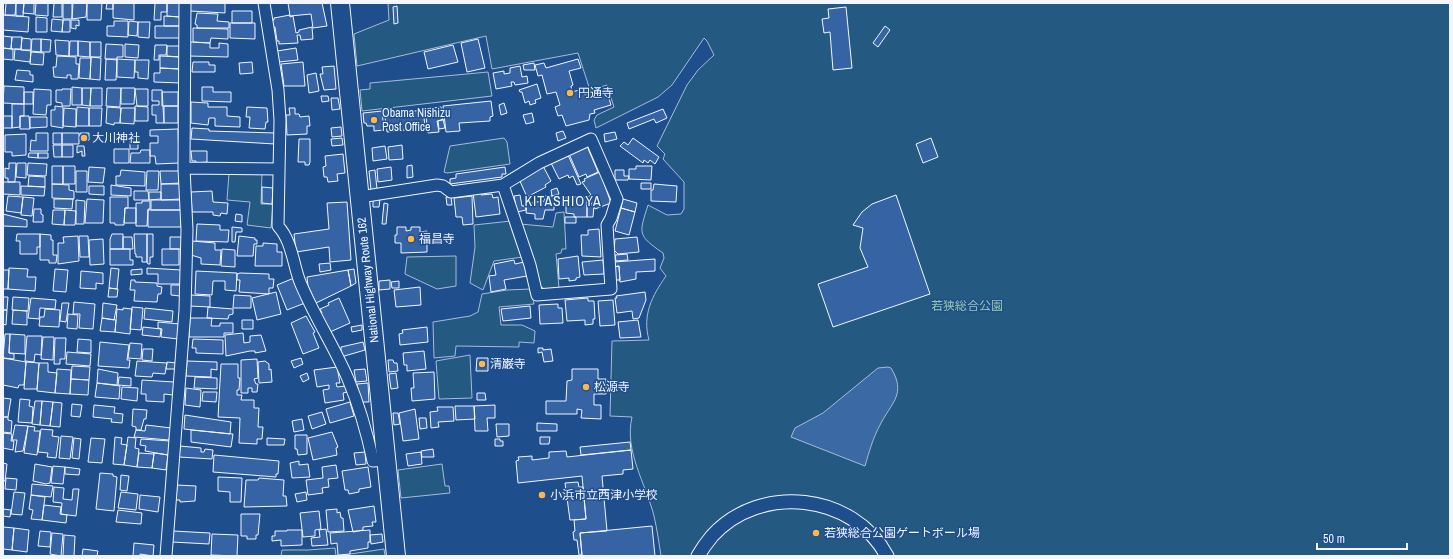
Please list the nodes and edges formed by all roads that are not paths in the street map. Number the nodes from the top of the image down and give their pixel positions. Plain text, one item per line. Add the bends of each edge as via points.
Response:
1 (185, 3) edge
2 (264, 3) edge
3 (340, 3) edge
4 (184, 168) junction
5 (279, 169) junction
6 (503, 185) junction
7 (360, 197) junction
8 (386, 460) junction
9 (166, 556) edge
10 (396, 556) edge
11 (698, 556) edge
12 (887, 556) edge

1 - 4 street
2 - 5 street via 278,90
3 - 7 highway, National Highway Route 162
4 - 5 street
4 - 9 street via 187,230 185,317
5 - 8 street via 278,226 286,235 300,282 318,323 348,378 373,461
6 - 6 street via 539,163 591,139 617,199 607,225 611,289 537,295 530,265
6 - 7 street via 450,192 437,185
7 - 8 highway, National Highway Route 162
8 - 10 highway, National Highway Route 162
11 - 12 street via 712,536 744,513 761,506 796,501 825,506 853,519 874,537

